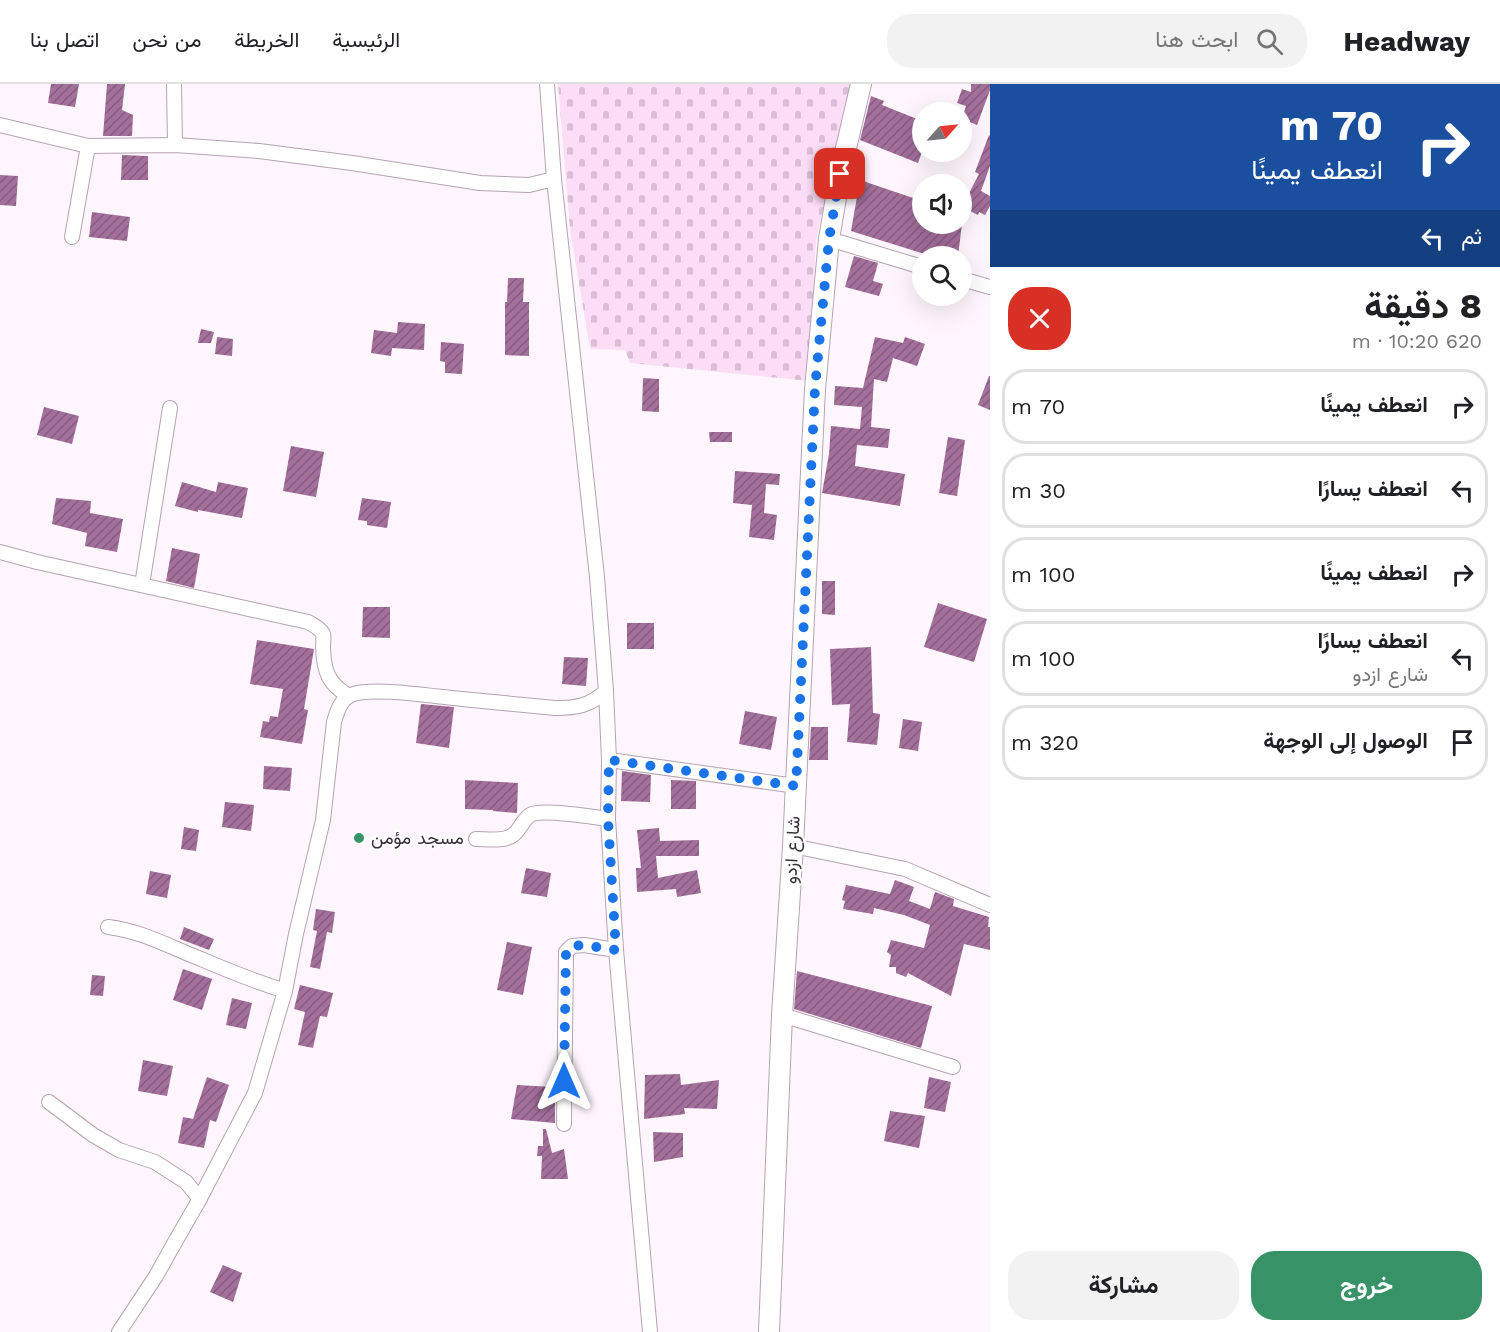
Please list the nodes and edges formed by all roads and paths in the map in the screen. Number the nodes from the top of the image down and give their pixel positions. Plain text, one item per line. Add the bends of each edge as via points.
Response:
1 (174, 84) edge
2 (547, 84) edge
3 (861, 84) edge
4 (0, 124) edge
5 (175, 145) junction
6 (87, 146) junction
7 (554, 179) junction
8 (72, 237) dead end
9 (829, 239) junction
10 (912, 264) edge
11 (972, 282) edge
12 (990, 287) edge
13 (170, 408) dead end
14 (0, 552) edge
15 (142, 585) junction
16 (606, 691) junction
17 (349, 696) junction
18 (609, 760) junction
19 (796, 786) junction
20 (608, 819) junction
21 (476, 839) dead end
22 (793, 846) junction
23 (990, 905) edge
24 (108, 927) dead end
25 (616, 950) junction
26 (285, 991) junction
27 (782, 1016) junction
28 (953, 1067) dead end
29 (49, 1102) dead end
30 (564, 1124) dead end
31 (200, 1199) junction
32 (119, 1332) edge
33 (650, 1332) edge
34 (769, 1332) edge

1 - 5 street
2 - 7 street
3 - 9 street, شارع ازدو
4 - 6 street
5 - 6 street
5 - 7 street via 259,151 480,183 529,185
6 - 8 street
7 - 16 street via 590,497
9 - 10 street
9 - 19 street, شارع ازدو via 815,388
11 - 12 street
13 - 15 street
14 - 15 street
15 - 17 street via 316,626 323,634 325,668 330,679
16 - 17 street via 591,703 570,708 394,692 360,692
16 - 18 street
17 - 26 street via 342,702 334,722 322,820
18 - 19 street
18 - 20 street
19 - 22 street, شارع ازدو
20 - 21 street via 536,813 504,839
20 - 25 street
22 - 23 street via 905,869
22 - 27 street, شارع ازدو
24 - 26 street via 152,938
25 - 30 street via 584,945 572,946 566,952
25 - 33 street
26 - 31 street via 255,1093
27 - 28 street
27 - 34 street, شارع ازدو
29 - 31 street via 119,1150 155,1162 186,1182
31 - 32 street

